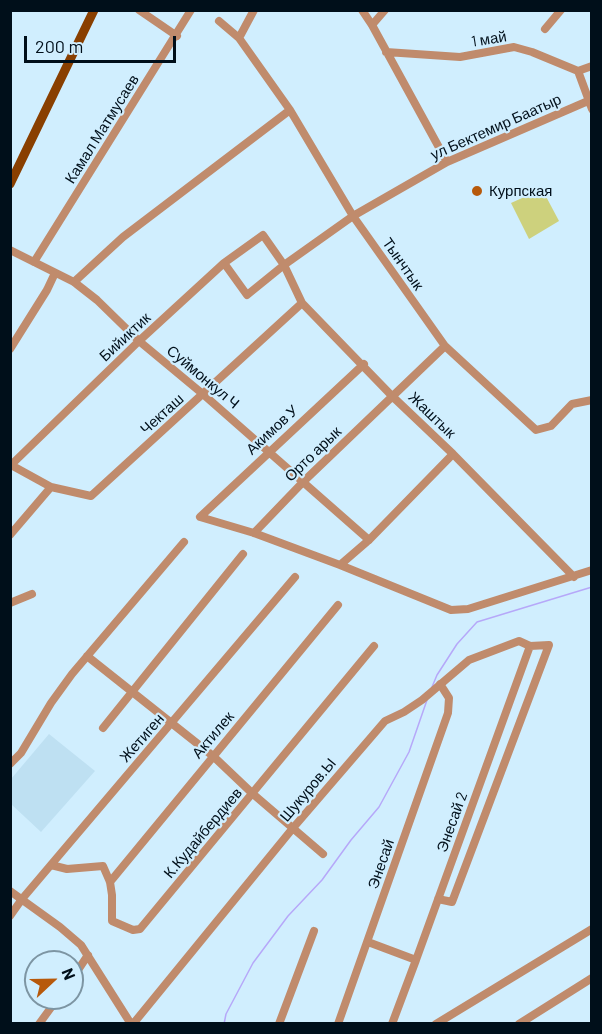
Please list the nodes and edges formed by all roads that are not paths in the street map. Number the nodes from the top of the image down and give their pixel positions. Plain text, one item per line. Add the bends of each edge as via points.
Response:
1 (94, 10) edge
2 (139, 10) edge
3 (191, 10) edge
4 (254, 10) edge
5 (362, 10) edge
6 (386, 10) edge
7 (561, 10) edge
8 (219, 21) dead end
9 (372, 25) junction
10 (545, 29) dead end
11 (177, 36) junction
12 (239, 38) junction
13 (386, 52) junction
14 (591, 66) edge
15 (578, 71) junction
16 (590, 105) edge
17 (290, 110) junction
18 (447, 162) junction
19 (10, 184) edge
20 (353, 216) junction
21 (263, 235) joint
22 (10, 250) edge
23 (34, 262) junction
24 (225, 263) junction
25 (284, 265) junction
26 (55, 273) junction
27 (74, 282) junction
28 (302, 303) junction
29 (139, 341) junction
30 (445, 346) junction
31 (10, 349) edge
32 (364, 364) junction
33 (204, 394) junction
34 (393, 396) junction
35 (591, 400) edge
36 (269, 451) junction
37 (453, 454) junction
38 (11, 465) edge
39 (304, 481) junction
40 (51, 486) junction
41 (254, 533) junction
42 (10, 535) edge
43 (369, 540) junction
44 (184, 542) dead end
45 (243, 554) dead end
46 (340, 565) junction
47 (591, 570) edge
48 (574, 577) junction
49 (296, 578) dead end
50 (32, 594) dead end
51 (10, 603) edge
52 (338, 605) dead end
53 (374, 646) dead end
54 (530, 646) junction
55 (87, 656) junction
56 (440, 684) junction
57 (132, 691) junction
58 (172, 723) junction
59 (103, 728) dead end
60 (213, 756) junction
61 (11, 762) edge
62 (253, 795) junction
63 (293, 828) junction
64 (323, 854) dead end
65 (51, 865) junction
66 (110, 882) junction
67 (10, 891) edge
68 (22, 899) junction
69 (438, 899) junction
70 (10, 916) edge
71 (591, 929) edge
72 (314, 931) dead end
73 (368, 942) junction
74 (88, 955) junction
75 (416, 960) junction
76 (84, 961) edge
77 (591, 978) edge
78 (49, 1010) edge
79 (39, 1023) edge
80 (132, 1023) edge
81 (279, 1023) edge
82 (338, 1023) edge
83 (392, 1023) edge
84 (436, 1023) edge
85 (519, 1023) edge

1 - 19 main road
2 - 11 street
3 - 11 street, Камал Матмусаев
4 - 12 street
5 - 9 street
6 - 9 street
7 - 10 street
8 - 12 street, Тынчтык
9 - 13 street
11 - 23 street, Камал Матмусаев
12 - 17 street, Тынчтык
13 - 15 street, 1 май via 460,57 514,47
13 - 18 street
14 - 15 street
15 - 16 street
16 - 18 street, ул Бектемир Баатыр
17 - 20 street, Тынчтык
17 - 27 street via 123,237
18 - 20 street, ул Бектемир Баатыр
20 - 25 street, ул Бектемир Баатыр
20 - 30 street, Тынчтык
21 - 24 street, Бийиктик
21 - 25 street, Жаштык
22 - 23 street, Суймонкул Ч
23 - 26 street, Суймонкул Ч
24 - 25 street, ул Бектемир Баатыр via 247,295
24 - 29 street, Бийиктик
25 - 28 street, Жаштык
26 - 27 street, Суймонкул Ч
26 - 31 street
27 - 29 street, Суймонкул Ч
28 - 32 street, Жаштык
28 - 33 street, Чекташ
29 - 33 street, Суймонкул Ч
29 - 38 street, Бийиктик
30 - 34 street, Орто арык
30 - 35 street, Тынчтык via 536,430 551,426 572,404
32 - 34 street, Жаштык
32 - 36 street, Акимов У
33 - 36 street, Суймонкул Ч
33 - 40 street, Чекташ via 91,496
34 - 37 street, Жаштык
34 - 39 street, Орто арык
36 - 39 street, Суймонкул Ч
36 - 41 street, Акимов У via 200,517
37 - 43 street
37 - 48 street, Жаштык
38 - 40 street
39 - 41 street, Орто арык
39 - 43 street, Суймонкул Ч
40 - 42 street
41 - 46 street
43 - 46 street
44 - 55 street
45 - 57 street
46 - 48 street via 451,610 468,609
47 - 48 street
49 - 58 street, Жетиген
50 - 51 street
52 - 60 street, Актилек
53 - 62 street, К.Кудайбердиев
54 - 56 street, Шукуров.Ы via 519,641 470,660
54 - 69 street, Энесай 2
54 - 69 street, Шукуров.Ы via 549,645 452,902
55 - 57 street
55 - 61 street
56 - 63 street, Шукуров.Ы via 404,712 385,721
56 - 73 street, Энесай via 449,698 447,713
57 - 58 street
57 - 59 street
58 - 60 street
58 - 65 street, Жетиген
60 - 62 street
60 - 66 street, Актилек
62 - 63 street
62 - 66 street, К.Кудайбердиев via 140,929 112,921
63 - 64 street
63 - 80 street, Шукуров.Ы
65 - 66 street via 67,869 103,866
65 - 68 street, Жетиген
67 - 68 street
68 - 70 street, Жетиген
68 - 74 street via 67,933
69 - 75 street, Энесай 2
71 - 84 street
72 - 81 street
73 - 75 street
73 - 82 street, Энесай
74 - 76 street
74 - 80 street
75 - 83 street, Энесай 2
77 - 85 street
78 - 79 street

